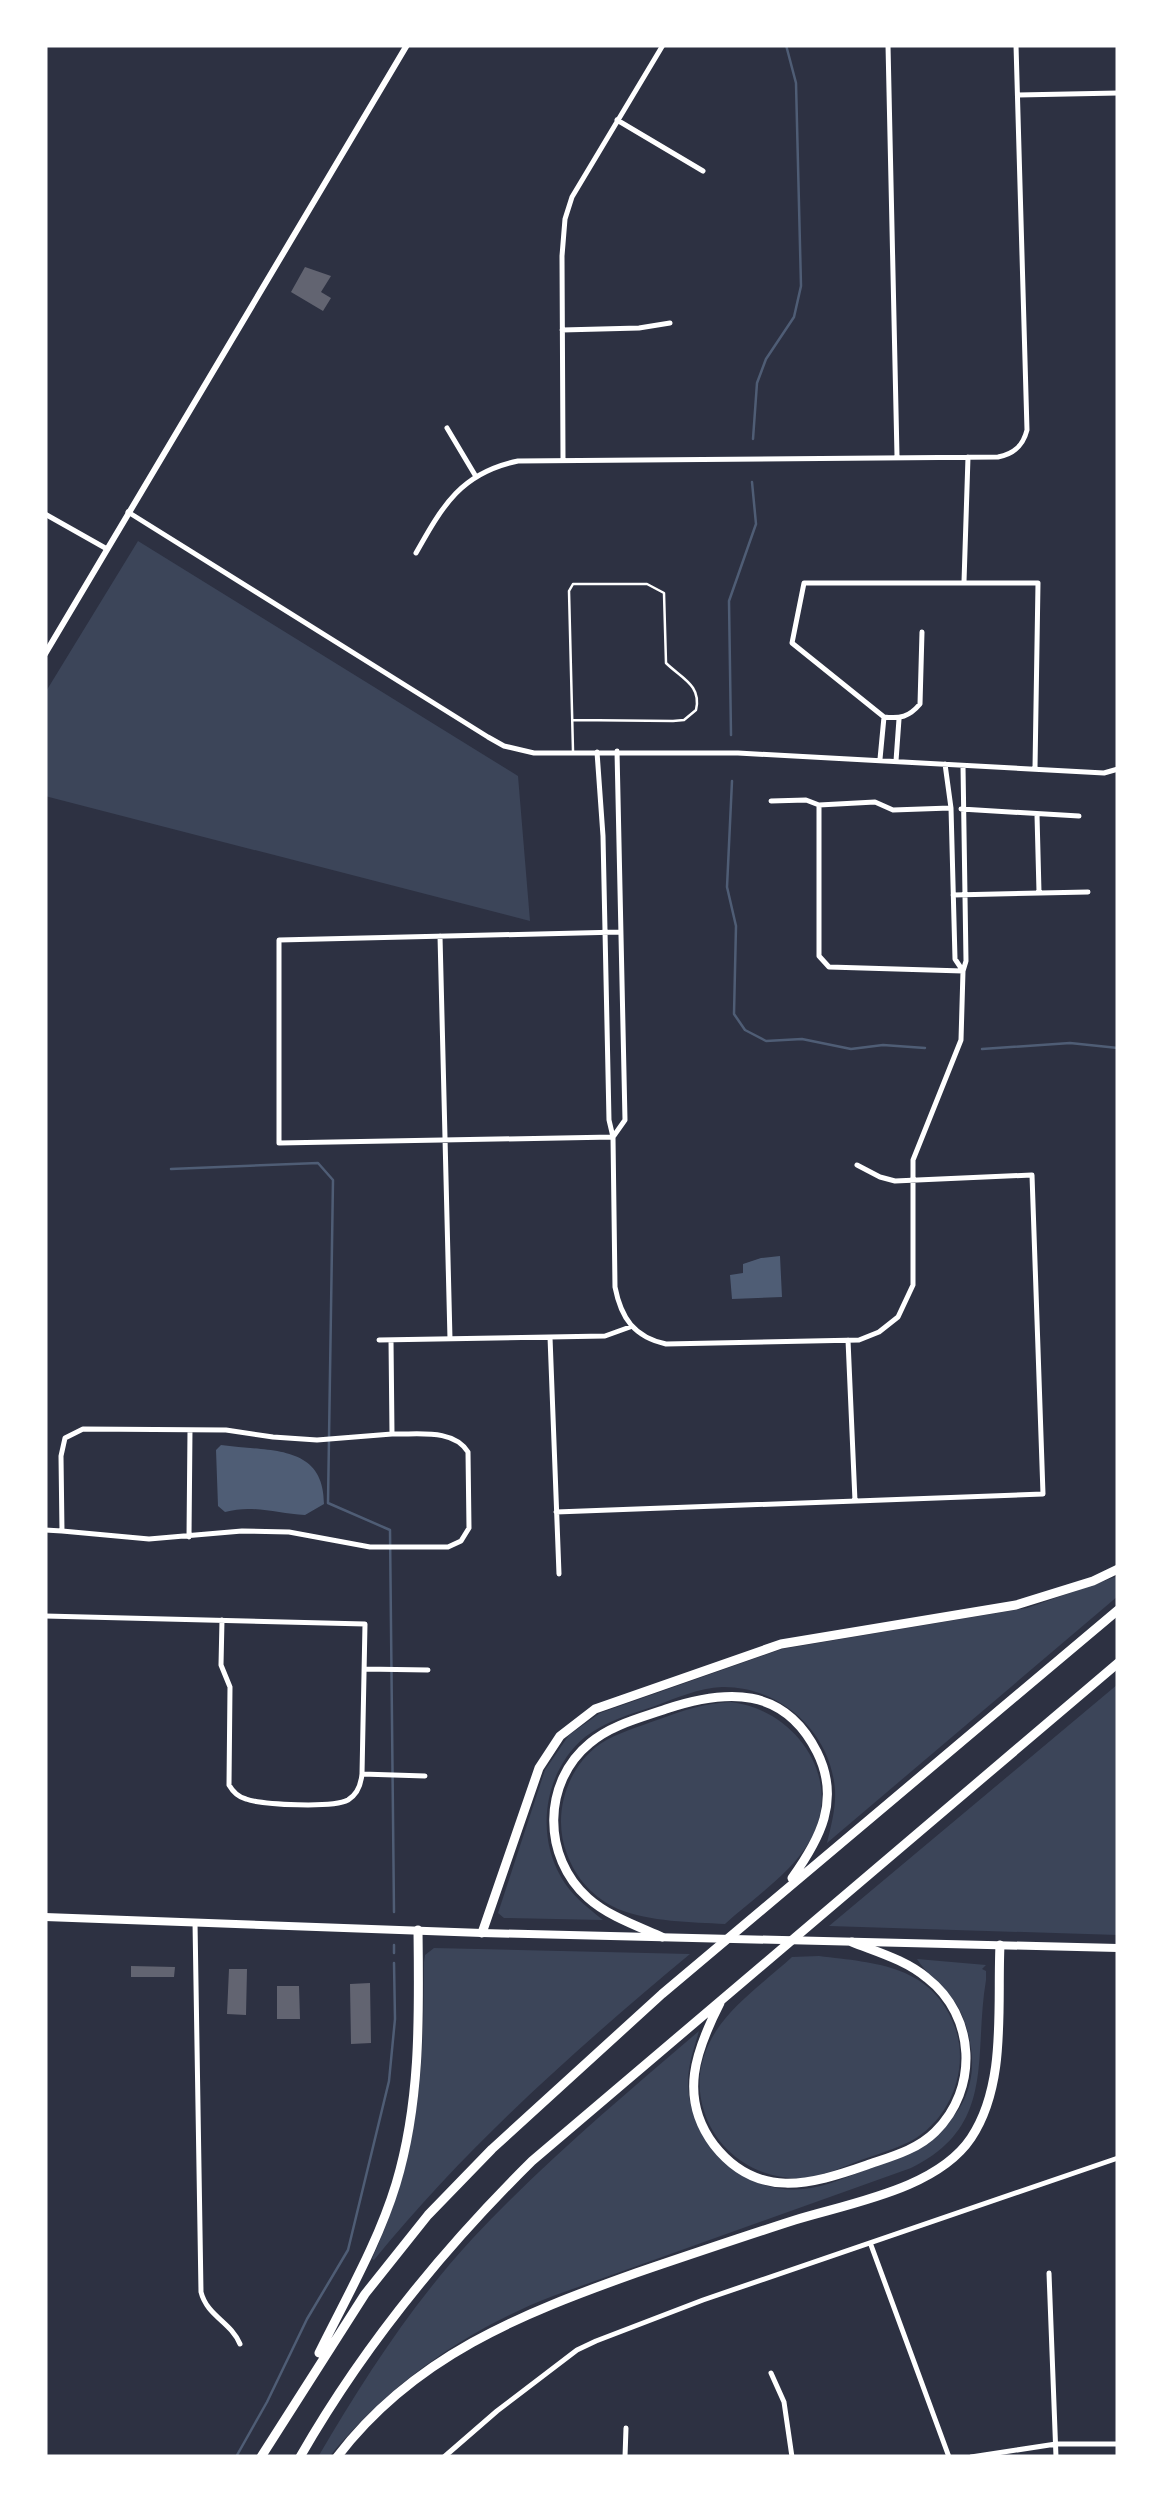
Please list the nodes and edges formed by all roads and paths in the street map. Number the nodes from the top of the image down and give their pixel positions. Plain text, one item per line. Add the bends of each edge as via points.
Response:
1 (407, 45) edge
2 (663, 45) edge
3 (888, 45) edge
4 (1016, 45) edge
5 (1118, 93) edge
6 (1018, 95) junction
7 (617, 120) junction
8 (703, 172) dead end
9 (670, 323) dead end
10 (562, 330) junction
11 (447, 428) dead end
12 (897, 456) junction
13 (968, 457) junction
14 (563, 458) junction
15 (475, 476) junction
16 (128, 512) junction
17 (45, 514) edge
18 (107, 549) junction
19 (416, 553) dead end
20 (964, 582) junction
21 (922, 632) dead end
22 (45, 654) edge
23 (884, 717) junction
24 (898, 719) junction
25 (573, 720) junction
26 (617, 751) junction
27 (573, 752) junction
28 (597, 752) junction
29 (880, 760) junction
30 (896, 761) junction
31 (945, 764) junction
32 (963, 766) junction
33 (1035, 768) junction
34 (1118, 769) edge
35 (771, 801) dead end
36 (819, 805) junction
37 (950, 808) junction
38 (961, 808) junction
39 (1036, 815) junction
40 (1079, 816) dead end
41 (1088, 892) dead end
42 (1038, 893) junction
43 (964, 895) junction
44 (953, 896) junction
45 (620, 932) junction
46 (606, 933) junction
47 (440, 936) junction
48 (963, 971) junction
49 (613, 1136) junction
50 (443, 1138) junction
51 (857, 1164) dead end
52 (913, 1180) junction
53 (630, 1327) junction
54 (550, 1337) junction
55 (450, 1339) junction
56 (379, 1340) dead end
57 (391, 1340) junction
58 (848, 1340) junction
59 (190, 1429) junction
60 (392, 1434) junction
61 (855, 1501) junction
62 (556, 1512) junction
63 (45, 1530) edge
64 (62, 1531) junction
65 (189, 1536) junction
66 (1118, 1569) edge
67 (560, 1574) dead end
68 (1118, 1610) edge
69 (45, 1616) edge
70 (222, 1620) junction
71 (1118, 1662) edge
72 (364, 1669) junction
73 (428, 1670) dead end
74 (362, 1774) junction
75 (425, 1776) dead end
76 (784, 1889) junction
77 (45, 1917) edge
78 (195, 1922) junction
79 (418, 1930) junction
80 (482, 1933) junction
81 (662, 1938) junction
82 (852, 1942) junction
83 (1000, 1945) junction
84 (1118, 1948) edge
85 (723, 1997) junction
86 (1118, 2158) edge
87 (871, 2244) junction
88 (1049, 2274) dead end
89 (240, 2344) dead end
90 (771, 2374) dead end
91 (297, 2397) junction
92 (626, 2428) dead end
93 (1056, 2444) junction
94 (1118, 2444) edge
95 (261, 2457) edge
96 (300, 2457) edge
97 (337, 2457) edge
98 (444, 2457) edge
99 (625, 2457) edge
100 (792, 2457) edge
101 (949, 2457) edge
102 (971, 2457) edge
103 (1056, 2457) edge

1 - 16 main road
2 - 7 street
3 - 12 street
4 - 6 street
5 - 6 street
6 - 13 street via 1027,430 1008,456
7 - 8 street
7 - 10 street via 564,219
9 - 10 street
10 - 14 street
11 - 15 street
12 - 13 street
12 - 14 street
13 - 20 street
14 - 15 street via 518,460
15 - 19 street via 446,503
16 - 18 main road
16 - 27 street via 504,746
17 - 18 street
18 - 22 main road
20 - 23 street via 804,583 792,643
20 - 33 street via 1038,582
21 - 24 street via 920,704
23 - 24 street
23 - 29 street
24 - 30 street
25 - 25 lane via 573,584 658,587 664,593 666,664 693,686 696,710 673,721
25 - 27 lane
26 - 28 street
26 - 29 street
26 - 45 street
27 - 28 street
28 - 46 street
29 - 30 street
30 - 31 street
31 - 32 street
31 - 37 street
32 - 33 street
32 - 38 street
33 - 34 street
35 - 36 street
36 - 37 street
36 - 48 street via 819,956 828,967
37 - 38 street
37 - 44 street
38 - 39 street
38 - 43 street
39 - 40 street
39 - 42 street
41 - 42 street
42 - 43 street
43 - 44 street
43 - 48 street
44 - 48 street via 955,959
45 - 46 street
45 - 49 street via 625,1120
46 - 47 street
46 - 49 street
47 - 50 street
47 - 50 street via 280,940 280,1143
48 - 52 street via 961,1040 913,1160
49 - 50 street
49 - 53 street via 616,1287
50 - 55 street
51 - 52 street via 880,1178
52 - 58 street via 913,1286 898,1317 879,1332
52 - 61 street via 1032,1175 1042,1494
53 - 54 street via 605,1336
53 - 58 street via 666,1344
54 - 55 street
54 - 62 street
55 - 57 street
56 - 57 street
57 - 60 street
58 - 61 street
59 - 60 street via 317,1440
59 - 64 street via 83,1428 65,1438
59 - 65 street
60 - 65 street via 448,1436 468,1452 469,1528 461,1541 448,1547 370,1547 289,1532
61 - 62 street
62 - 67 street
63 - 64 street
64 - 65 street via 109,1538
66 - 80 highway via 1016,1605 758,1650 595,1709 560,1736 539,1768
68 - 76 highway
69 - 70 street
70 - 72 street via 365,1624
70 - 74 street via 232,1791 252,1801 335,1804 356,1794
71 - 85 highway
72 - 73 street
72 - 74 street
74 - 75 street
76 - 81 highway via 820,1836 828,1794 818,1754 792,1720 754,1698 713,1695 613,1728 580,1752 563,1776 553,1816 556,1844 588,1898
76 - 91 highway via 458,2183 365,2294
77 - 78 main road
78 - 79 main road
78 - 89 street via 200,2292
79 - 80 main road
79 - 91 highway via 416,2064 402,2161 380,2229
80 - 81 main road
81 - 82 main road
82 - 83 main road
82 - 85 highway via 931,1980 952,2004 966,2045 955,2105 926,2140 898,2154 790,2185 760,2179 726,2158 703,2127 692,2080 696,2053
83 - 84 main road
83 - 97 highway via 990,2093 970,2140 950,2161 902,2186 504,2323 404,2388
85 - 96 highway via 570,2126 467,2227 368,2350
86 - 87 street
87 - 98 street via 596,2340
87 - 101 street
88 - 93 street
90 - 100 street via 784,2402
91 - 95 highway
92 - 99 street
93 - 94 street
93 - 102 street
93 - 103 street

